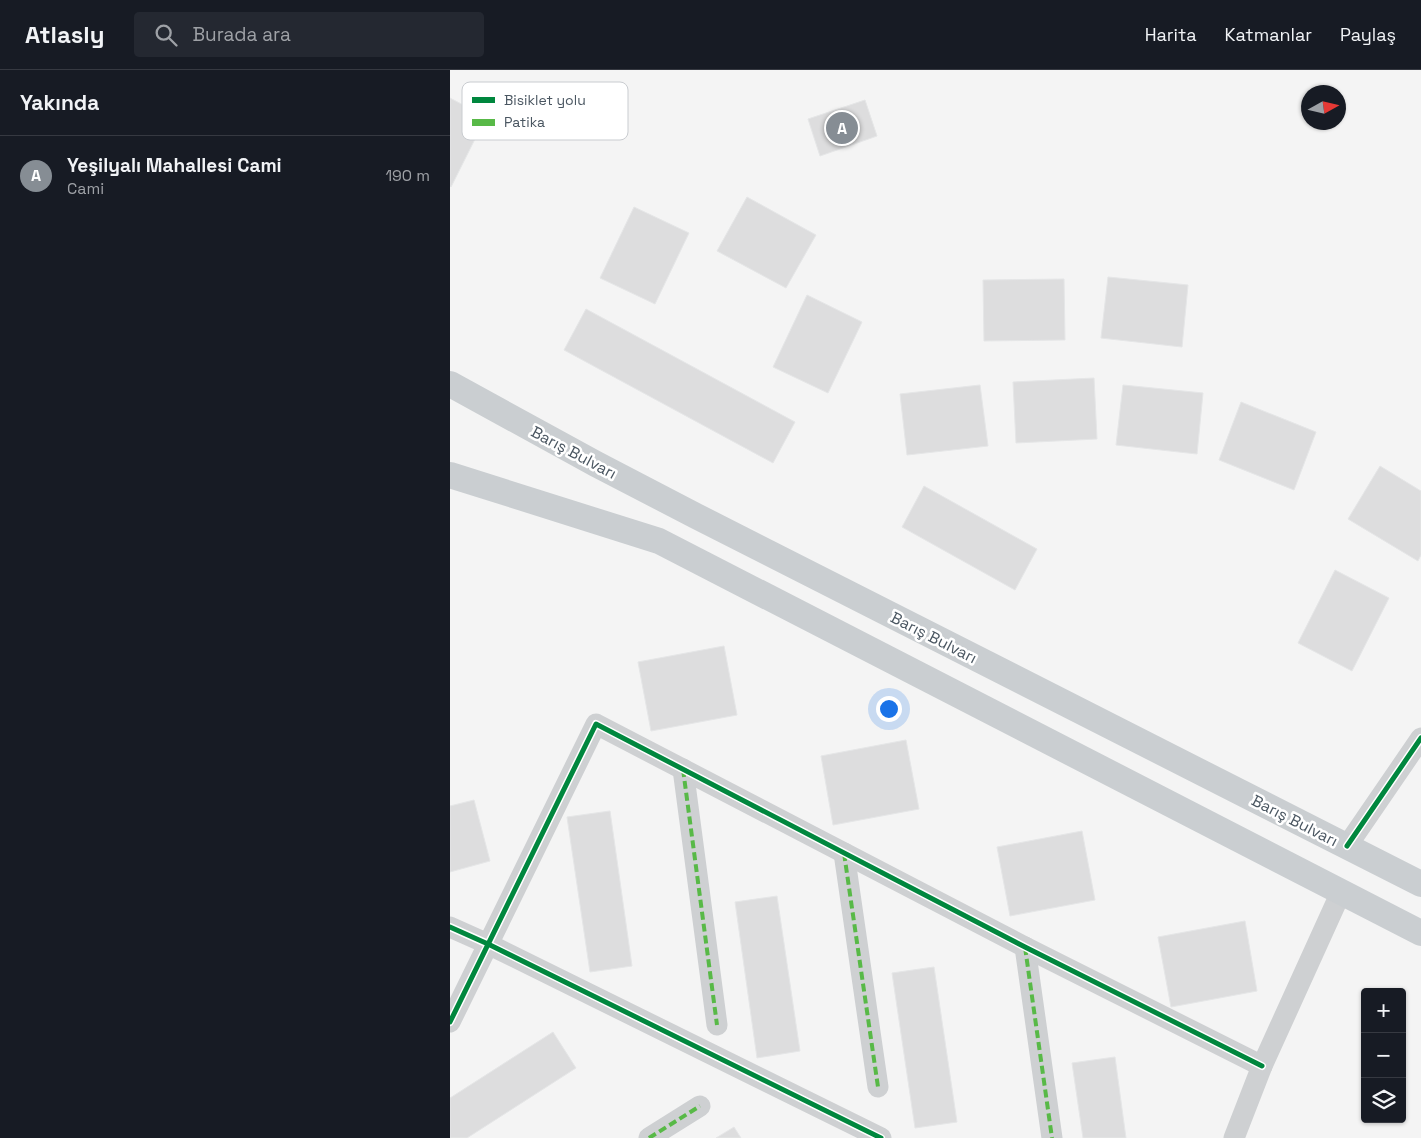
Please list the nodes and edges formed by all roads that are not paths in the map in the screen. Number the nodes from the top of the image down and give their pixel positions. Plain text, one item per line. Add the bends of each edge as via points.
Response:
1 (450, 384) edge
2 (450, 476) edge
3 (1421, 738) edge
4 (683, 769) junction
5 (1347, 846) junction
6 (844, 853) junction
7 (1421, 884) edge
8 (1341, 892) junction
9 (450, 927) edge
10 (1421, 934) edge
11 (488, 944) junction
12 (1025, 947) junction
13 (450, 1022) edge
14 (717, 1025) dead end
15 (1262, 1066) junction
16 (878, 1087) dead end
17 (700, 1106) dead end
18 (649, 1138) edge
19 (881, 1138) edge
20 (1052, 1138) edge
21 (1234, 1138) edge

1 - 5 main road, Barış Bulvarı via 689,513
2 - 8 main road via 659,541
3 - 5 street
4 - 6 street
4 - 11 street via 596,724
4 - 14 street
5 - 7 main road, Barış Bulvarı
6 - 12 street
6 - 16 street
8 - 10 main road
8 - 15 street
9 - 11 street
11 - 13 street
11 - 19 street
12 - 15 street
12 - 20 street
15 - 21 street
17 - 18 street

